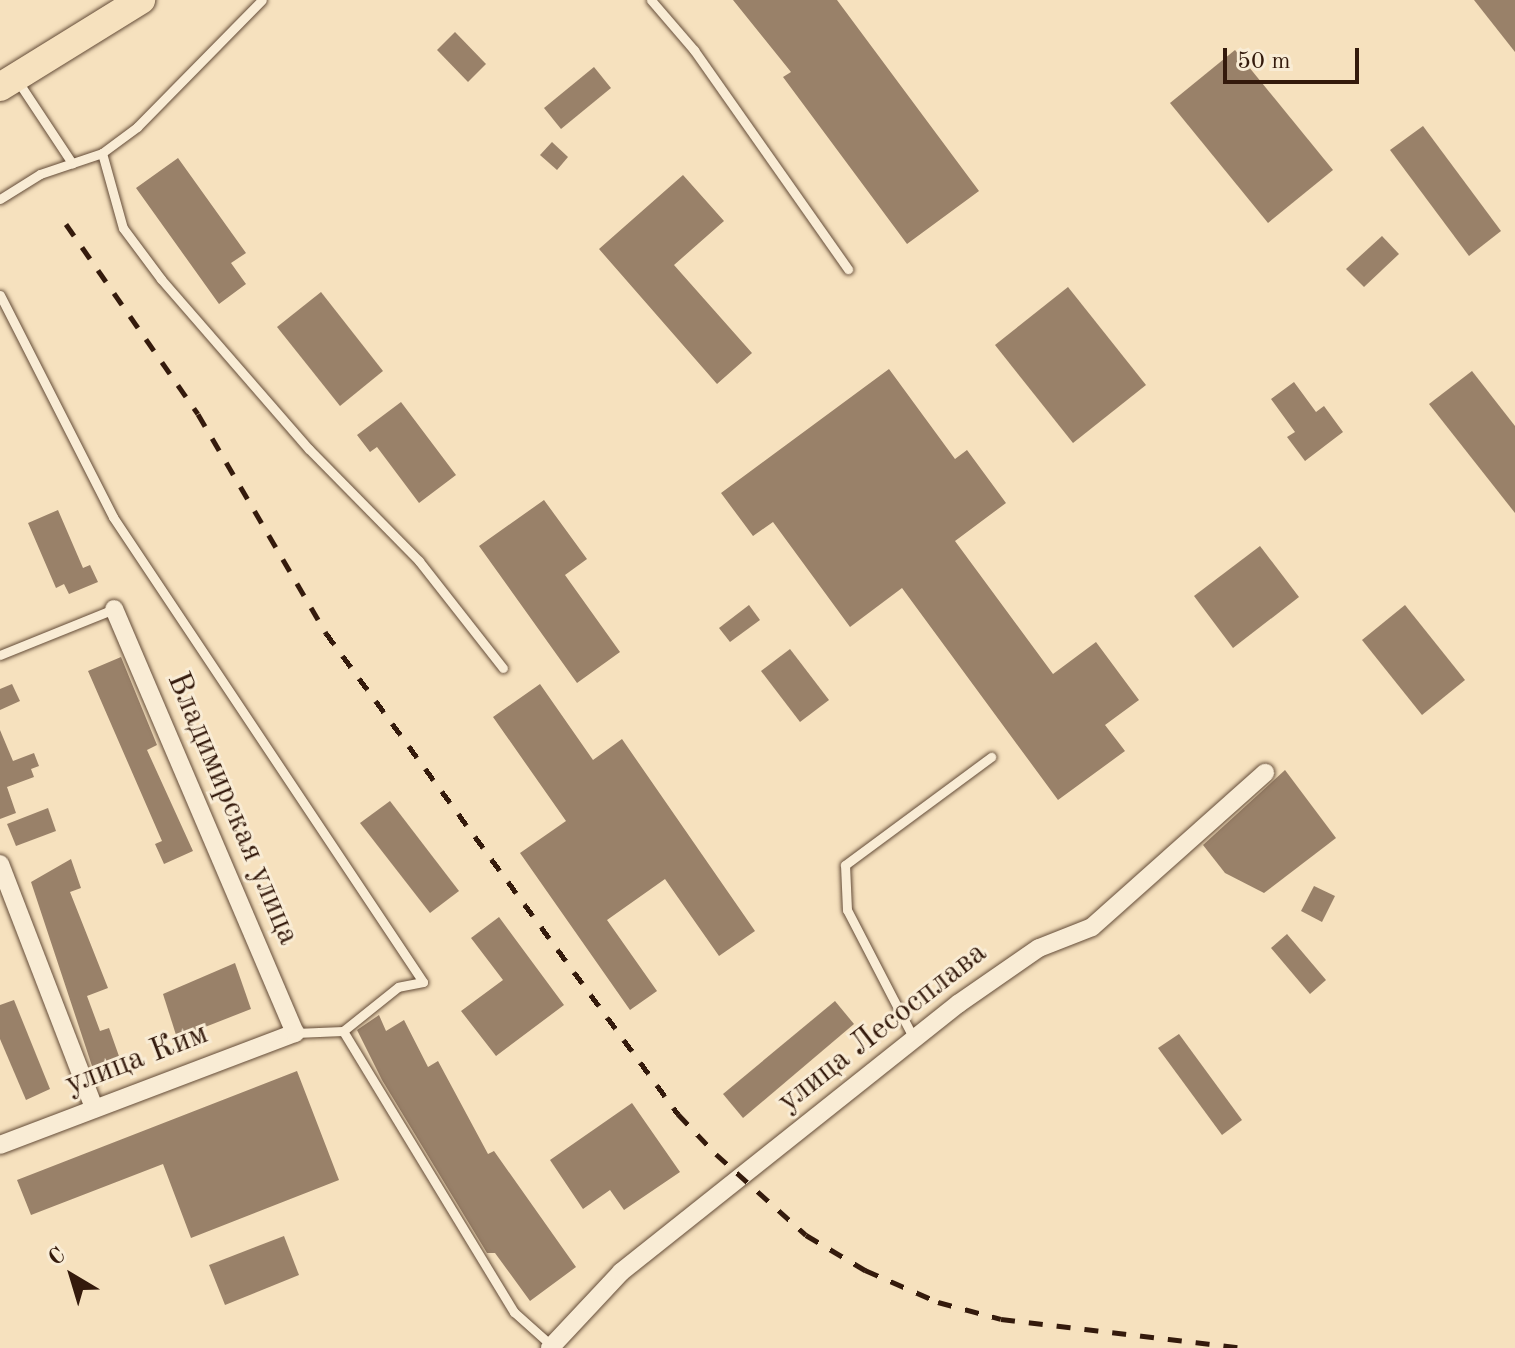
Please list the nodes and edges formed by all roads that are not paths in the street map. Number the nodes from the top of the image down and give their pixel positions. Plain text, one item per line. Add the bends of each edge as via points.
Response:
1 (141, 0) edge
2 (262, 0) edge
3 (651, 0) edge
4 (8, 82) edge
5 (102, 153) junction
6 (72, 163) junction
7 (0, 199) edge
8 (848, 269) dead end
9 (0, 295) edge
10 (114, 609) joint
11 (0, 655) edge
12 (503, 668) dead end
13 (991, 757) dead end
14 (1265, 773) dead end
15 (0, 864) edge
16 (343, 1031) junction
17 (295, 1033) junction
18 (914, 1039) junction
19 (94, 1108) junction
20 (0, 1145) edge
21 (551, 1347) edge

1 - 4 main road
2 - 5 lane via 187,81
3 - 8 lane via 694,50
4 - 6 lane
5 - 6 lane
5 - 12 lane via 123,228 161,279 309,449 419,561
6 - 7 lane
9 - 16 lane via 113,517 423,982 398,987
10 - 11 lane
10 - 17 street, Владимирская улица
13 - 18 lane via 845,865 847,910
14 - 18 street, улица Лесосплава via 1092,927 1039,948
15 - 19 street
16 - 17 lane
16 - 21 lane via 514,1312
17 - 19 street, улица Ким
18 - 21 street, улица Лесосплава via 621,1272
19 - 20 street, улица Ким

